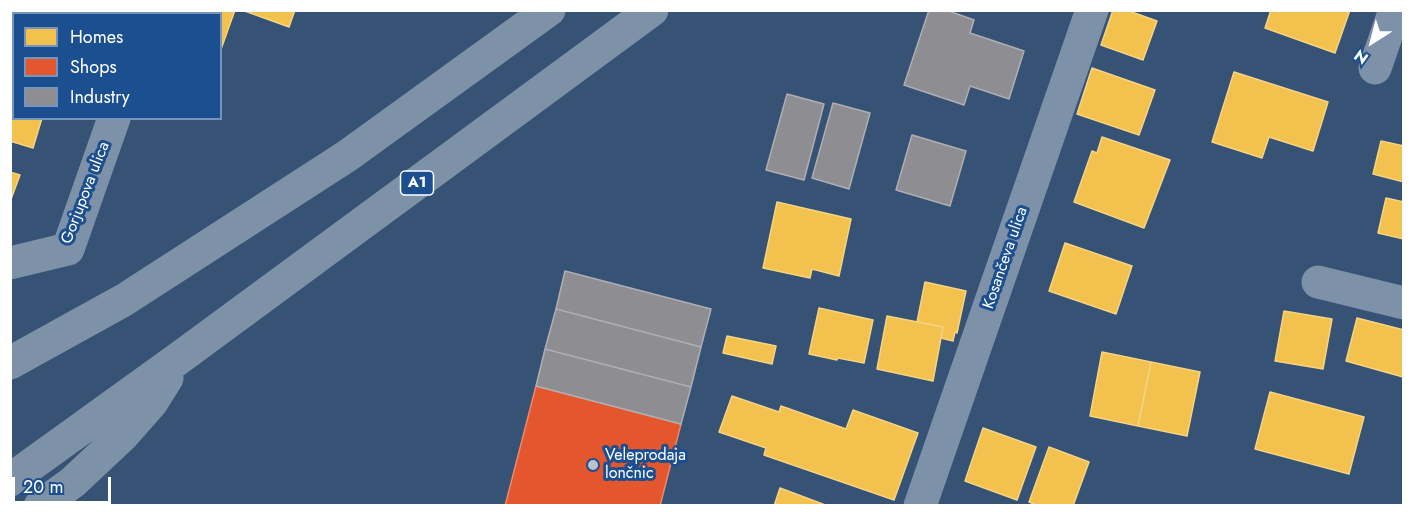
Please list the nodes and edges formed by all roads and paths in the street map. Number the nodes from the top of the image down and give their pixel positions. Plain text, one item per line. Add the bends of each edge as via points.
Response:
1 (549, 10) edge
2 (652, 10) edge
3 (1092, 10) edge
4 (1395, 10) edge
5 (1375, 68) dead end
6 (113, 120) edge
7 (10, 263) edge
8 (1318, 282) dead end
9 (1404, 303) edge
10 (182, 356) junction
11 (10, 363) edge
12 (10, 480) edge
13 (40, 506) edge
14 (921, 506) edge

1 - 11 highway via 347,156 124,300
2 - 10 highway, A1
3 - 14 street, Kosančeva ulica
4 - 5 street
6 - 7 street, Gorjupova ulica via 68,249
8 - 9 street
10 - 12 highway, A1
10 - 13 highway via 152,402 122,436 73,482

